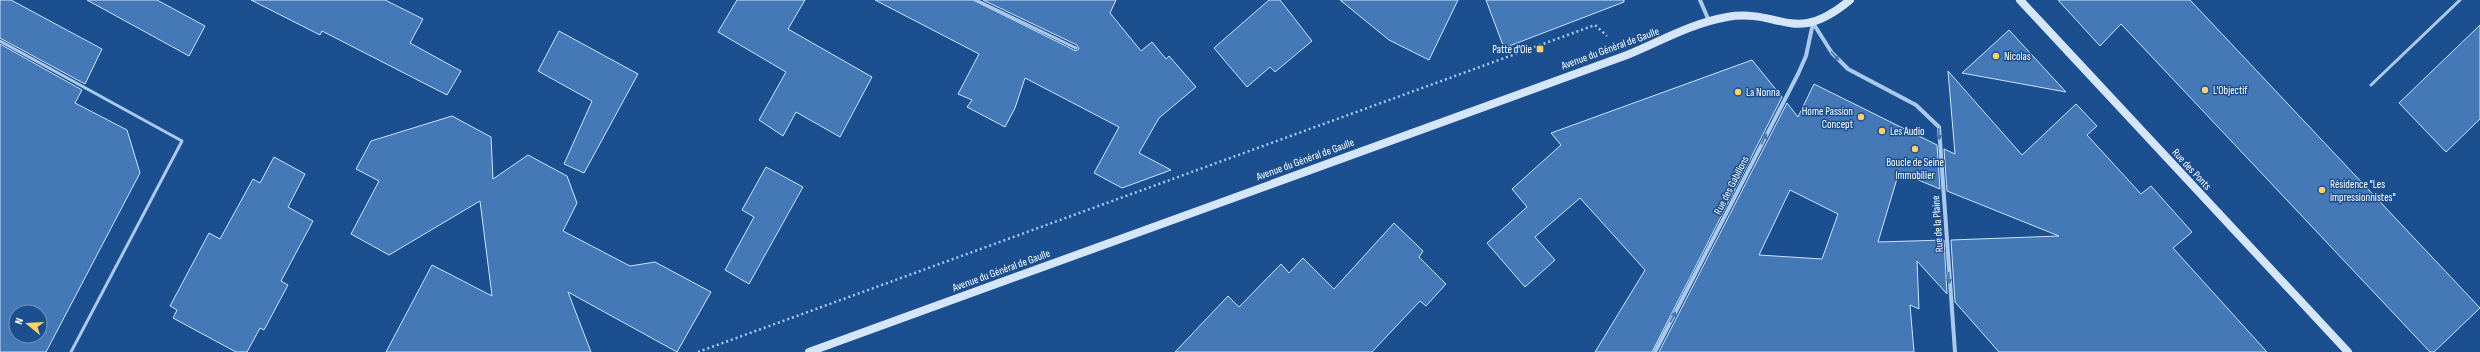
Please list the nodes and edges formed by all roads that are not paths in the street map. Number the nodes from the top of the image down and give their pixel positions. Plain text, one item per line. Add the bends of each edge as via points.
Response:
1 (976, 0) edge
2 (1700, 0) edge
3 (1850, 0) edge
4 (2020, 0) edge
5 (2460, 0) edge
6 (1709, 21) junction
7 (1813, 23) junction
8 (0, 41) edge
9 (1076, 48) dead end
10 (2371, 85) dead end
11 (71, 352) edge
12 (809, 352) edge
13 (1655, 352) edge
14 (1955, 352) edge
15 (2348, 352) edge

1 - 9 lane
2 - 6 street
3 - 7 main road
4 - 15 main road, Rue des Ponts
5 - 10 lane
6 - 7 main road, Avenue du Général de Gaulle via 1741,16 1797,25
6 - 12 main road, Avenue du Général de Gaulle via 1627,55
13 -> 7 street, Rue des Gabillons via 1798,74 1806,56
7 -> 14 street, Rue de la Plaine via 1832,53 1848,69 1916,105 1939,127
8 - 11 lane via 182,142

